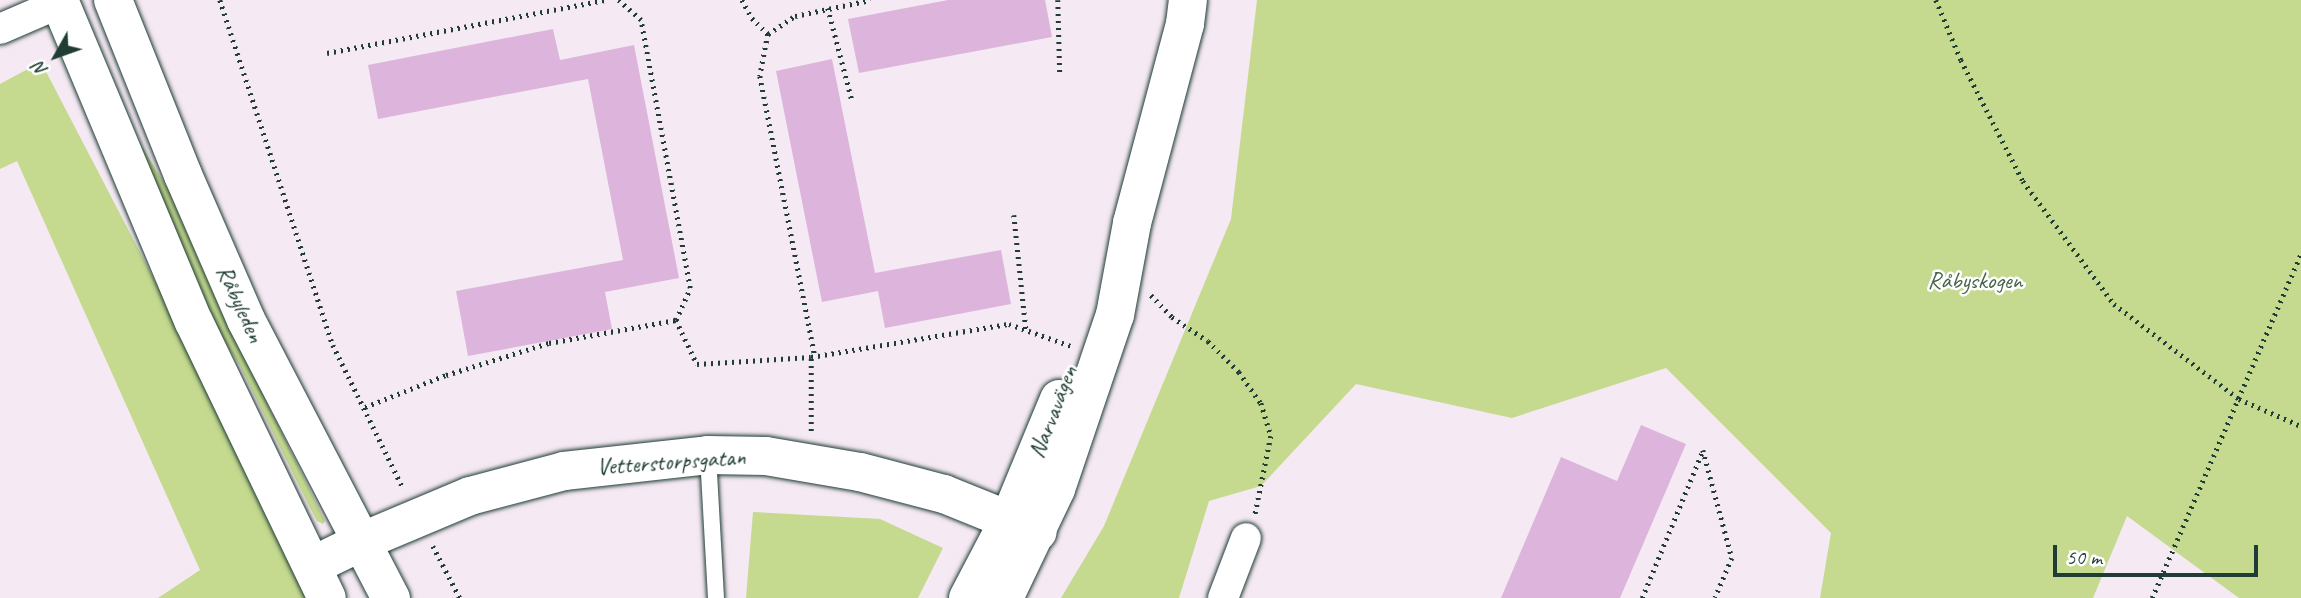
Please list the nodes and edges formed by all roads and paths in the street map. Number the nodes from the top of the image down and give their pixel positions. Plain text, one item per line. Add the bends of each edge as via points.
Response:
1 (113, 0) edge
2 (220, 0) edge
3 (605, 0) edge
4 (618, 0) edge
5 (633, 0) edge
6 (742, 0) edge
7 (870, 0) edge
8 (1058, 0) edge
9 (1188, 0) edge
10 (1936, 0) edge
11 (63, 1) edge
12 (624, 4) junction
13 (828, 8) junction
14 (0, 30) edge
15 (768, 34) junction
16 (327, 53) dead end
17 (1060, 74) dead end
18 (852, 100) dead end
19 (1014, 215) dead end
20 (1132, 223) junction
21 (2301, 253) edge
22 (1146, 289) dead end
23 (676, 320) junction
24 (1026, 330) junction
25 (1077, 348) junction
26 (813, 356) junction
27 (2239, 399) junction
28 (365, 407) junction
29 (2301, 426) edge
30 (811, 431) dead end
31 (708, 455) junction
32 (418, 518) junction
33 (1023, 526) junction
34 (1246, 538) joint
35 (363, 541) junction
36 (320, 582) edge
37 (391, 598) edge
38 (460, 598) edge
39 (716, 598) edge
40 (968, 598) edge
41 (1004, 598) edge
42 (1223, 598) edge
43 (1642, 598) edge
44 (1715, 598) edge
45 (2152, 598) edge

1 - 35 main road, Råbyleden via 246,320
2 - 28 path via 333,345
3 - 16 path
4 - 12 path
5 - 12 path
6 - 15 path
7 - 13 path
8 - 17 path
9 - 20 main road, Narvavägen
10 - 27 path via 2023,181 2114,304
11 - 14 street
11 - 36 main road, Råbyleden via 199,333
12 - 23 path via 640,20 690,288
13 - 15 path via 795,16
13 - 18 path
15 - 26 path via 760,76
19 - 24 path
20 - 25 main road, Narvavägen
20 - 33 main road, Narvavägen via 1115,315 1056,489
21 - 27 path
22 - 34 path via 1172,317 1208,341 1261,403 1271,436 1259,505
23 - 26 path via 697,364
23 - 28 path via 549,343
24 - 25 path
24 - 26 path via 1009,324
25 - 33 main road, Narvavägen via 1044,440
26 - 30 path
27 - 29 path
27 - 45 path
28 - 32 path
31 - 32 main road, Vetterstorpsgatan via 564,471 470,496
31 - 33 main road, Vetterstorpsgatan via 766,456 860,472 944,494
31 - 39 lane
32 - 35 main road, Vetterstorpsgatan
32 - 38 path
33 - 40 main road, Narvavägen
33 - 41 main road, Narvavägen
34 - 42 street
35 - 36 main road, Vetterstorpsgatan
35 - 37 main road, Råbyleden
43 - 44 path via 1703,450 1732,558

